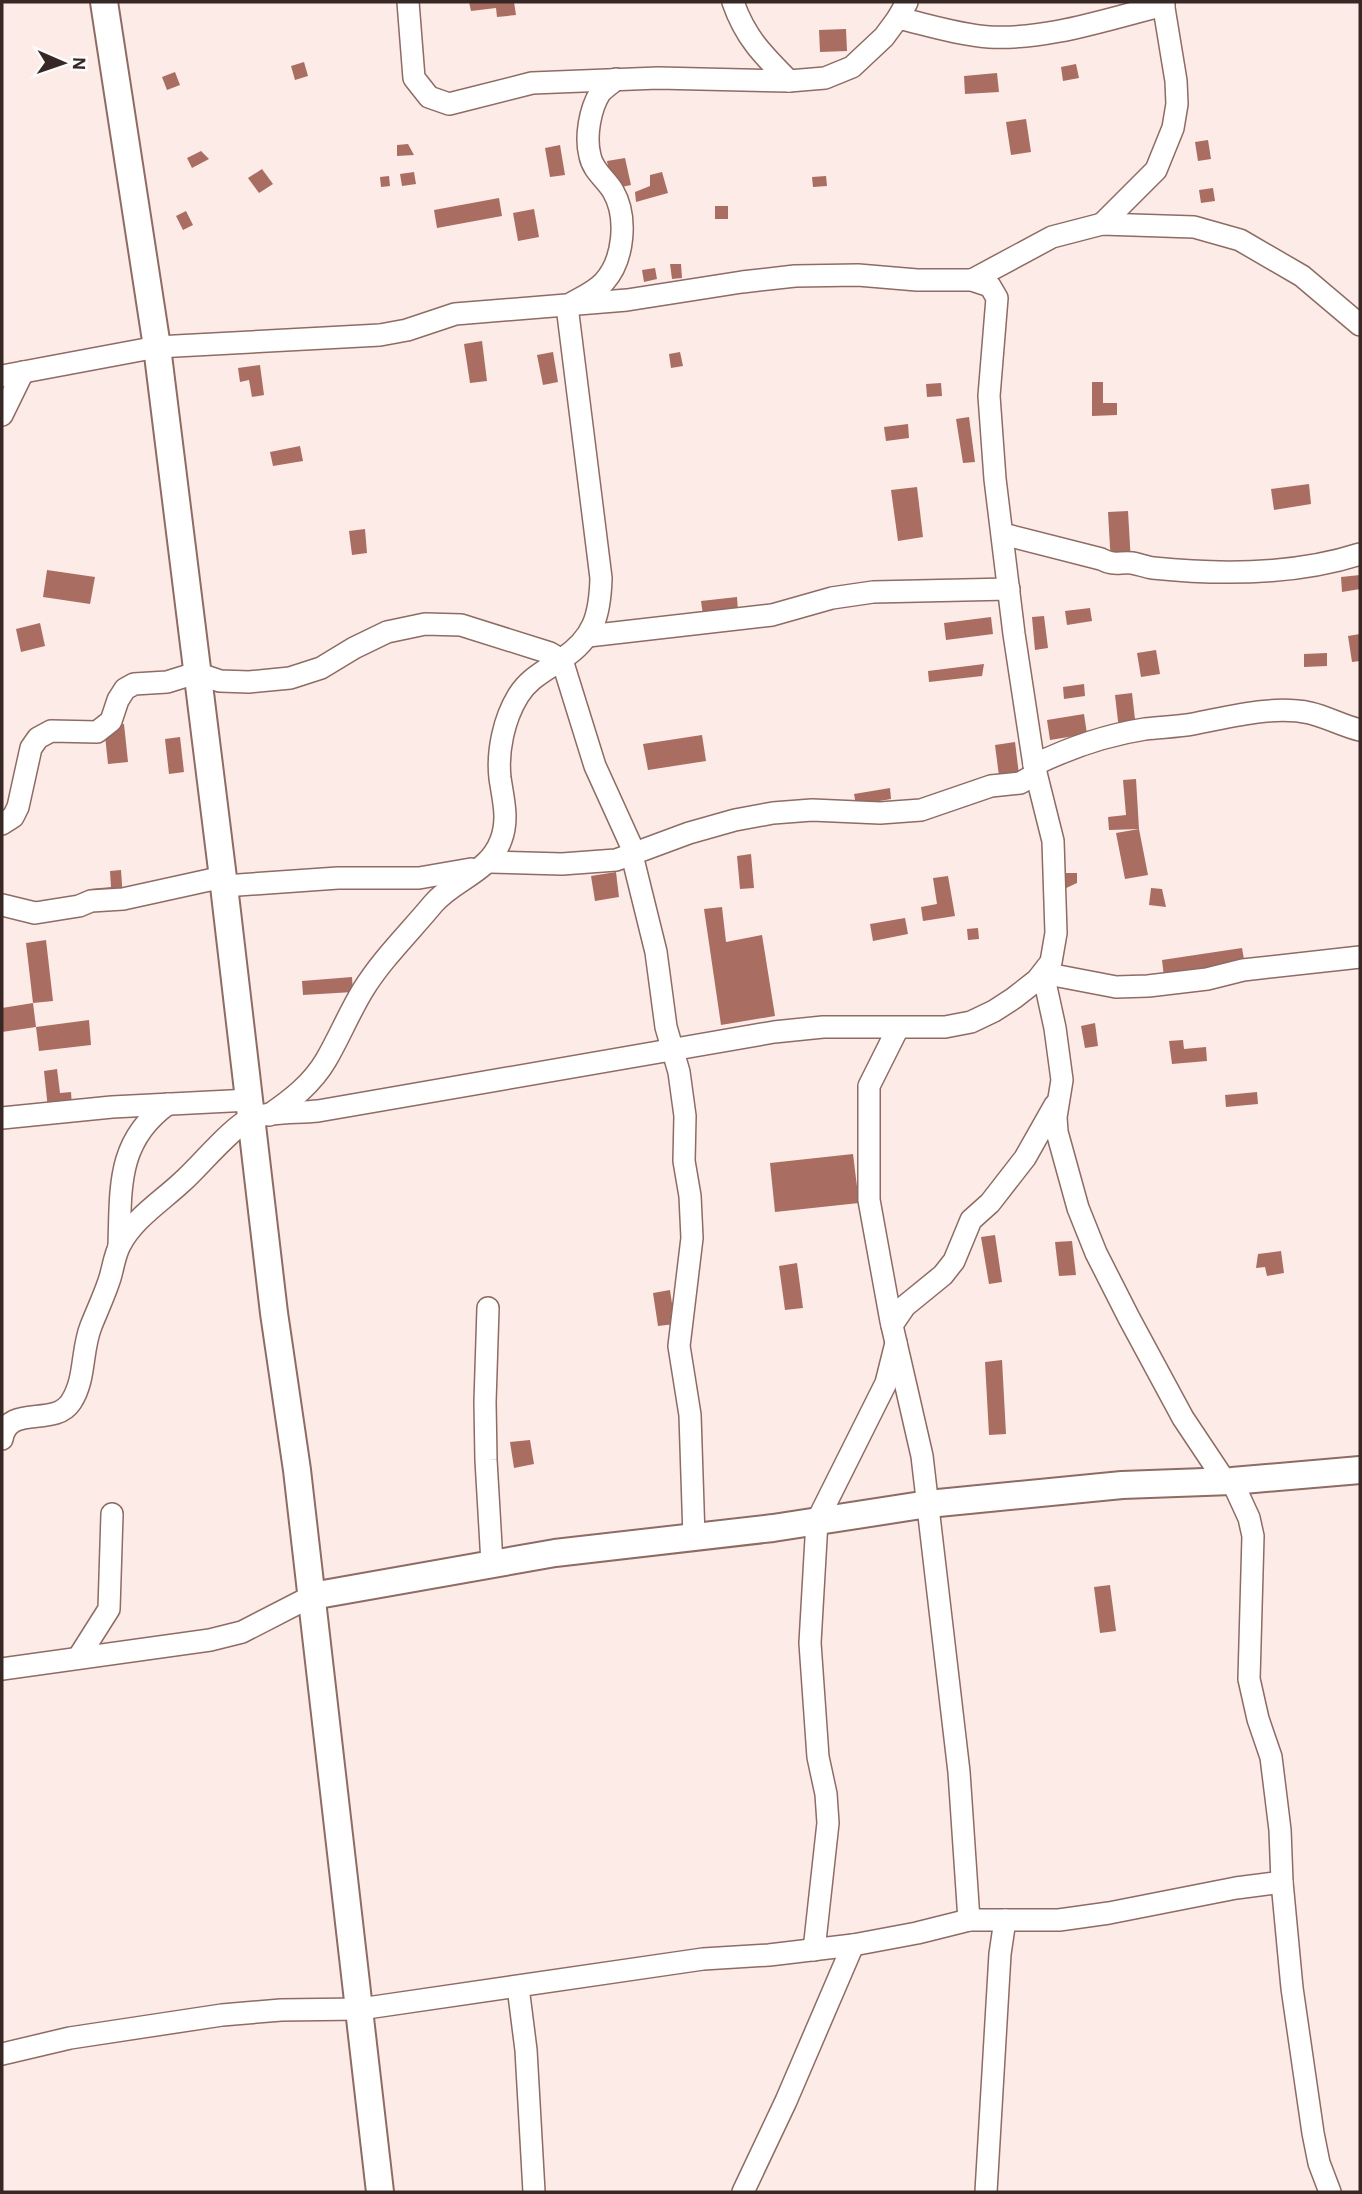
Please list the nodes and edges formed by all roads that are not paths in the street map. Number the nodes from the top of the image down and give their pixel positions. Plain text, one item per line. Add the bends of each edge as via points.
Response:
1 (104, 2) edge
2 (408, 2) edge
3 (733, 2) edge
4 (1164, 3) edge
5 (903, 10) edge
6 (617, 79) junction
7 (789, 81) junction
8 (1102, 225) junction
9 (972, 280) junction
10 (567, 306) junction
11 (1360, 325) edge
12 (157, 347) junction
13 (12, 374) edge
14 (2, 415) edge
15 (1003, 534) junction
16 (1360, 554) edge
17 (1009, 589) junction
18 (588, 636) junction
19 (562, 660) junction
20 (196, 673) junction
21 (1360, 730) edge
22 (1035, 770) junction
23 (2, 824) edge
24 (633, 855) junction
25 (487, 864) junction
26 (224, 882) junction
27 (2, 905) edge
28 (35, 913) junction
29 (2, 917) edge
30 (1360, 957) edge
31 (1043, 973) junction
32 (898, 1028) junction
33 (674, 1049) junction
34 (1060, 1096) junction
35 (168, 1104) junction
36 (257, 1111) junction
37 (2, 1118) edge
38 (119, 1246) junction
39 (488, 1308) dead end
40 (895, 1333) junction
41 (2, 1439) edge
42 (1360, 1470) edge
43 (1228, 1481) junction
44 (928, 1504) junction
45 (112, 1514) dead end
46 (817, 1521) junction
47 (694, 1536) junction
48 (492, 1563) junction
49 (312, 1597) junction
50 (78, 1658) junction
51 (2, 1669) edge
52 (1282, 1882) junction
53 (969, 1920) junction
54 (1005, 1920) junction
55 (853, 1945) junction
56 (814, 1950) junction
57 (518, 1987) junction
58 (360, 2009) junction
59 (2, 2054) edge
60 (380, 2192) edge
61 (534, 2192) edge
62 (743, 2192) edge
63 (986, 2192) edge
64 (1330, 2192) edge

1 - 12 street
2 - 6 street via 414,78 429,97 449,104 531,83
3 - 7 street via 746,33
4 - 5 street via 1065,30 1020,37 986,37
4 - 8 street via 1176,81 1173,128 1156,170
5 - 7 street via 884,37 852,67 825,78
6 - 7 street
6 - 10 street via 601,92 592,110 589,133 590,156 612,189 622,215 617,261 604,282
8 - 9 street via 1052,237
8 - 11 street via 1194,227 1240,240 1302,276
9 - 10 street via 795,276
9 - 15 street via 990,286 997,298 989,396
10 - 12 street via 455,314 380,335
10 - 18 street via 601,578 600,604
12 - 13 street
12 - 20 street
13 - 14 street
15 - 16 street via 1111,564 1149,568 1221,572 1315,566
15 - 17 street
17 - 18 street via 873,592 772,615
17 - 22 street
18 - 19 street
19 - 20 street via 461,625 425,624 387,632 321,668 289,678 220,681
19 - 24 street via 595,766
19 - 25 street via 537,674 518,696 507,721 499,749 506,818 502,840
20 - 23 street via 134,684 118,700 111,721 97,732 51,731 38,738 31,748 18,807
20 - 26 street
21 - 22 street via 1310,713 1284,710 1237,715 1101,739 1069,748
22 - 24 street via 1020,783 991,786 921,810 773,813 689,833
22 - 31 street via 1053,841 1055,873 1056,933 1051,962
24 - 25 street via 562,864
24 - 33 street
25 - 26 street via 419,878
25 - 36 street via 440,896 364,988 326,1061 309,1082
26 - 28 street
26 - 36 street
27 - 28 street
28 - 29 street
30 - 31 street via 1148,986 1116,987
31 - 32 street via 1014,998 971,1022
31 - 34 street via 1055,1028
32 - 33 street via 823,1027
32 - 40 street via 869,1086 867,1147 869,1200
33 - 36 street via 318,1111
33 - 47 street via 685,1116 684,1161 692,1238 679,1346 690,1415
34 - 40 street via 1025,1158 971,1220 954,1261 905,1306
34 - 43 street via 1057,1132 1096,1253 1183,1418
35 - 36 street
35 - 37 street
35 - 38 street via 137,1135 125,1162
36 - 38 street via 157,1203
36 - 49 street via 274,1313
38 - 41 street via 89,1329 78,1389 68,1406 52,1416 13,1421
39 - 48 street via 485,1437
40 - 44 street
40 - 46 street via 886,1383
42 - 43 street
43 - 44 street via 1097,1487
43 - 52 street via 1249,1518 1253,1536 1249,1679 1271,1757
44 - 46 street
44 - 53 street via 959,1772
45 - 50 street via 109,1609
46 - 47 street
46 - 56 street via 810,1643 828,1823
47 - 48 street
48 - 49 street
49 - 50 street via 242,1632
49 - 58 street
50 - 51 street
52 - 54 street via 1059,1920
52 - 64 street via 1313,2133
53 - 54 street
53 - 55 street
54 - 63 street
55 - 56 street
55 - 62 street
56 - 57 street via 703,1959
57 - 58 street
57 - 61 street
58 - 59 street via 222,2015 70,2038
58 - 60 street

